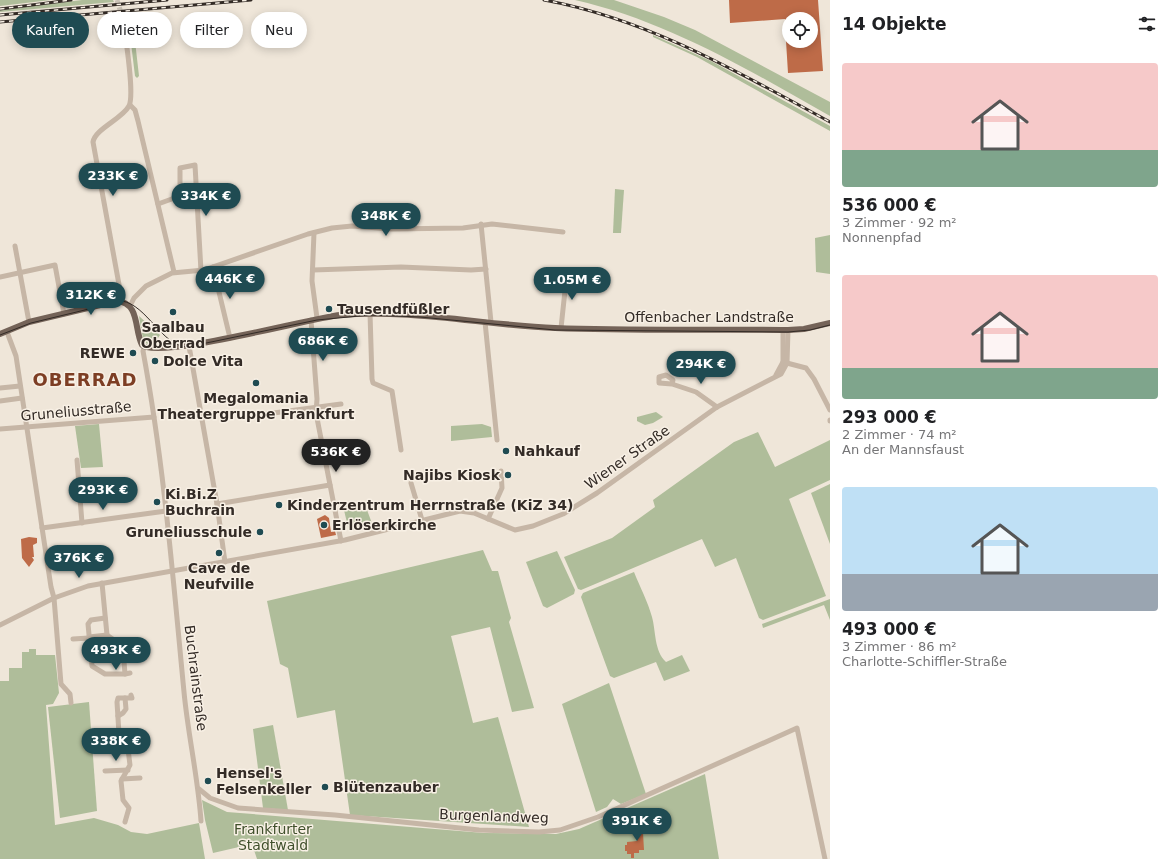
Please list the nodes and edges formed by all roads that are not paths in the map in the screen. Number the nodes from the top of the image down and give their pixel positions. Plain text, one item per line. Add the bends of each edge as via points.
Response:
1 (126, 48) edge
2 (130, 105) junction
3 (158, 204) junction
4 (482, 224) junction
5 (562, 232) dead end
6 (314, 233) junction
7 (15, 246) dead end
8 (213, 267) junction
9 (486, 269) junction
10 (313, 270) junction
11 (200, 271) junction
12 (19, 272) junction
13 (174, 272) junction
14 (567, 272) dead end
15 (0, 277) edge
16 (122, 302) junction
17 (130, 306) junction
18 (64, 314) junction
19 (370, 314) junction
20 (314, 319) junction
21 (30, 322) junction
22 (488, 322) junction
23 (830, 323) edge
24 (561, 328) junction
25 (785, 330) junction
26 (7, 332) junction
27 (0, 334) edge
28 (230, 338) junction
29 (186, 346) junction
30 (144, 348) junction
31 (785, 363) junction
32 (672, 384) dead end
33 (20, 386) junction
34 (0, 388) edge
35 (22, 398) junction
36 (0, 401) edge
37 (341, 404) dead end
38 (317, 406) junction
39 (717, 407) junction
40 (830, 410) edge
41 (266, 414) dead end
42 (154, 417) junction
43 (26, 427) junction
44 (2, 429) edge
45 (497, 440) dead end
46 (402, 450) dead end
47 (77, 460) dead end
48 (501, 471) dead end
49 (411, 483) dead end
50 (330, 485) junction
51 (217, 504) junction
52 (166, 511) junction
53 (488, 519) junction
54 (422, 520) junction
55 (82, 523) junction
56 (42, 528) junction
57 (341, 541) junction
58 (225, 562) junction
59 (171, 571) junction
60 (102, 583) junction
61 (54, 598) junction
62 (105, 618) junction
63 (0, 625) edge
64 (107, 635) junction
65 (89, 638) junction
66 (73, 639) dead end
67 (145, 643) dead end
68 (121, 645) junction
69 (131, 695) dead end
70 (125, 698) junction
71 (71, 703) dead end
72 (118, 716) junction
73 (128, 770) junction
74 (105, 771) dead end
75 (140, 778) dead end
76 (122, 779) junction
77 (199, 789) junction
78 (201, 821) dead end
79 (125, 822) dead end
80 (825, 859) edge

1 - 2 street
2 - 3 street via 136,110
2 - 16 street via 122,115 95,136 92,142
3 - 11 street via 180,196 180,168 195,165
3 - 13 street
4 - 5 street
4 - 6 street via 455,228 341,227
4 - 9 street
6 - 8 street
6 - 10 street
7 - 12 street
8 - 11 street
8 - 28 street
9 - 10 street via 401,267
9 - 22 street
10 - 20 street
11 - 13 street
12 - 15 street
12 - 18 street via 55,265
12 - 21 street
13 - 17 street via 146,286
14 - 24 street
16 - 17 main road
16 - 18 main road via 112,301
17 - 30 main road
18 - 21 main road
19 - 20 main road, Offenbacher Landstraße
19 - 22 main road, Offenbacher Landstraße
19 - 46 street via 372,383 392,391
20 - 28 main road, Offenbacher Landstraße
20 - 38 street
21 - 26 main road
22 - 24 main road, Offenbacher Landstraße
22 - 45 street
23 - 25 main road, Offenbacher Landstraße
24 - 25 main road, Offenbacher Landstraße
25 - 31 street, Wiener Straße
26 - 27 main road
26 - 33 street via 16,356
28 - 29 main road, Offenbacher Landstraße
29 - 30 main road, Offenbacher Landstraße via 154,350
29 - 51 street
30 - 42 street, Buchrainstraße
31 - 39 street, Wiener Straße via 773,378
31 - 40 street via 802,365 810,371
32 - 39 street via 701,394
33 - 34 street
33 - 35 street
35 - 36 street
35 - 43 street
37 - 38 street
38 - 41 street
38 - 50 street via 316,413
39 - 53 street, Wiener Straße via 597,493 563,514 515,530
42 - 43 street, Gruneliusstraße
42 - 52 street, Buchrainstraße
43 - 44 street, Gruneliusstraße
43 - 56 street
47 - 55 street
48 - 53 street via 502,488
49 - 54 street
50 - 51 street
50 - 57 street
51 - 58 street
52 - 55 street
52 - 59 street, Buchrainstraße
53 - 54 street, Wiener Straße via 467,511
54 - 57 street, Wiener Straße
55 - 56 street
56 - 61 street
57 - 58 street, Wiener Straße
58 - 59 street, Wiener Straße
59 - 60 street, Wiener Straße
59 - 77 street, Buchrainstraße via 185,698
60 - 61 street, Wiener Straße via 79,588
60 - 62 street
61 - 63 street, Wiener Straße
61 - 71 street via 61,684 70,694
62 - 64 street
62 - 65 street via 89,622
64 - 65 street
64 - 68 street
65 - 66 street
65 - 68 street via 92,666 105,674 127,673
67 - 68 street
69 - 70 street via 132,698
70 - 72 street via 126,709
70 - 72 street via 118,698
72 - 73 street via 119,734 128,748
73 - 74 street
73 - 76 street
75 - 76 street
76 - 79 street via 122,797 129,810
77 - 78 street, Buchrainstraße
77 - 80 street, Burgenlandweg via 210,798 238,808 479,830 560,830 598,817 797,728

